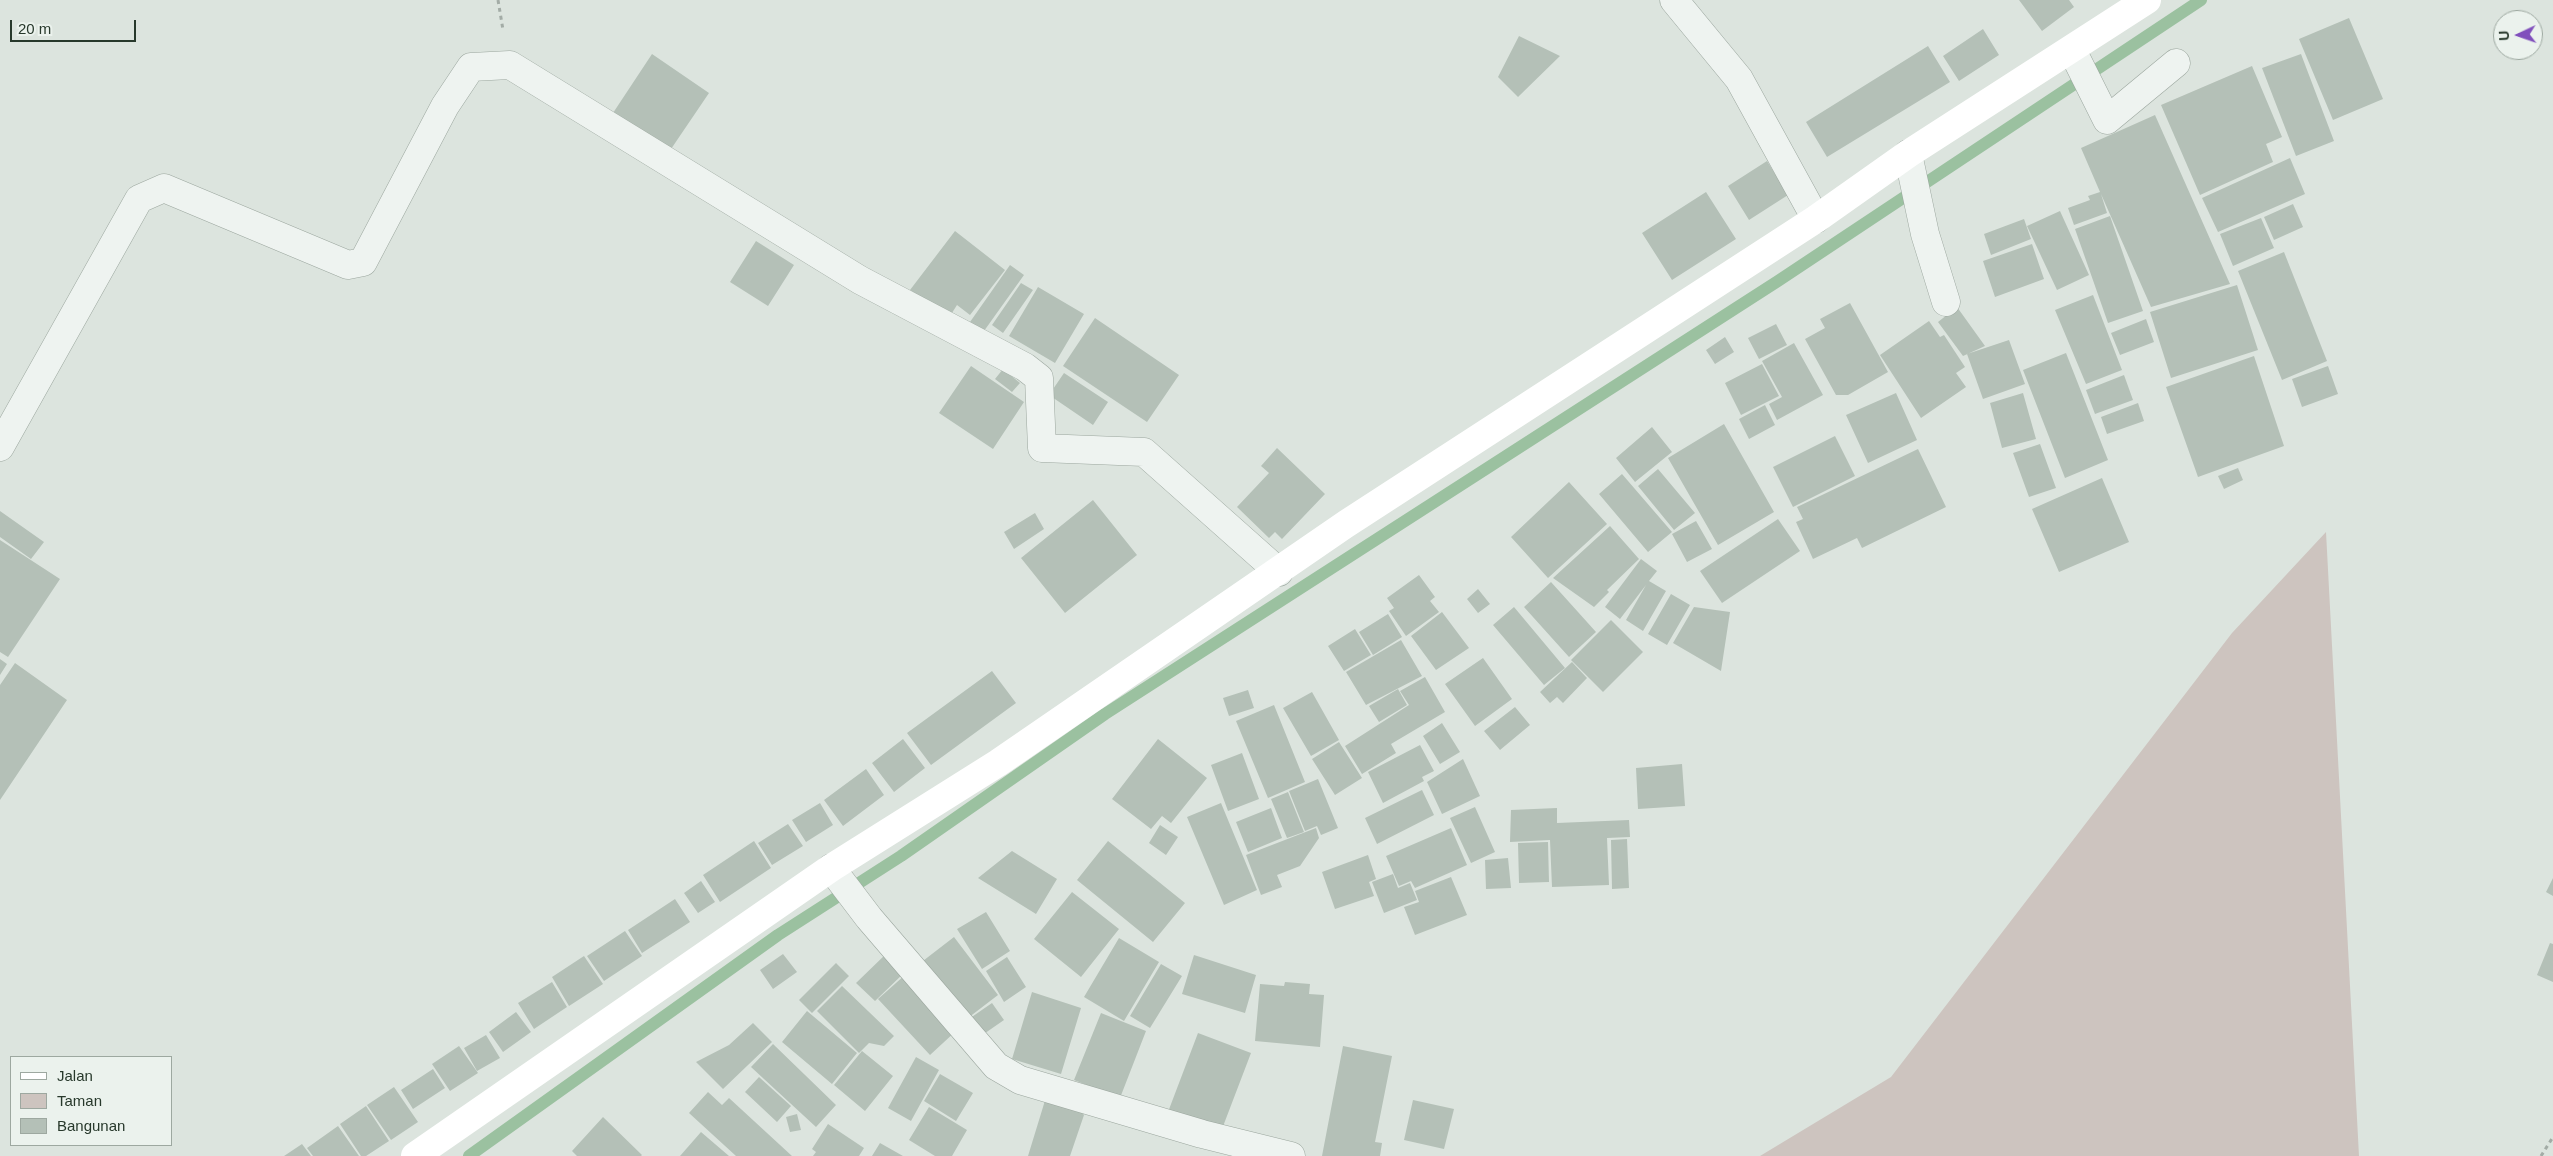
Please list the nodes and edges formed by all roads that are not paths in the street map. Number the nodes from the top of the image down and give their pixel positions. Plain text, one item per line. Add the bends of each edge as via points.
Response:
1 (1674, 0) edge
2 (2147, 0) edge
3 (2074, 55) junction
4 (2176, 63) dead end
5 (1910, 163) junction
6 (1816, 219) junction
7 (1946, 302) dead end
8 (0, 447) edge
9 (1279, 572) junction
10 (831, 868) junction
11 (416, 1156) edge
12 (1291, 1156) edge

1 - 6 street via 1739,79
2 - 3 street
3 - 4 street via 2107,120
3 - 5 street
5 - 6 street
5 - 7 street via 1925,234
6 - 9 street via 1346,524
8 - 9 street via 138,199 164,188 348,265 363,262 445,106 471,68 510,65 860,280 1025,367 1039,378 1042,448 1144,452
9 - 10 street via 998,763
10 - 11 street
10 - 12 street via 869,918 996,1066 1020,1080 1202,1134

